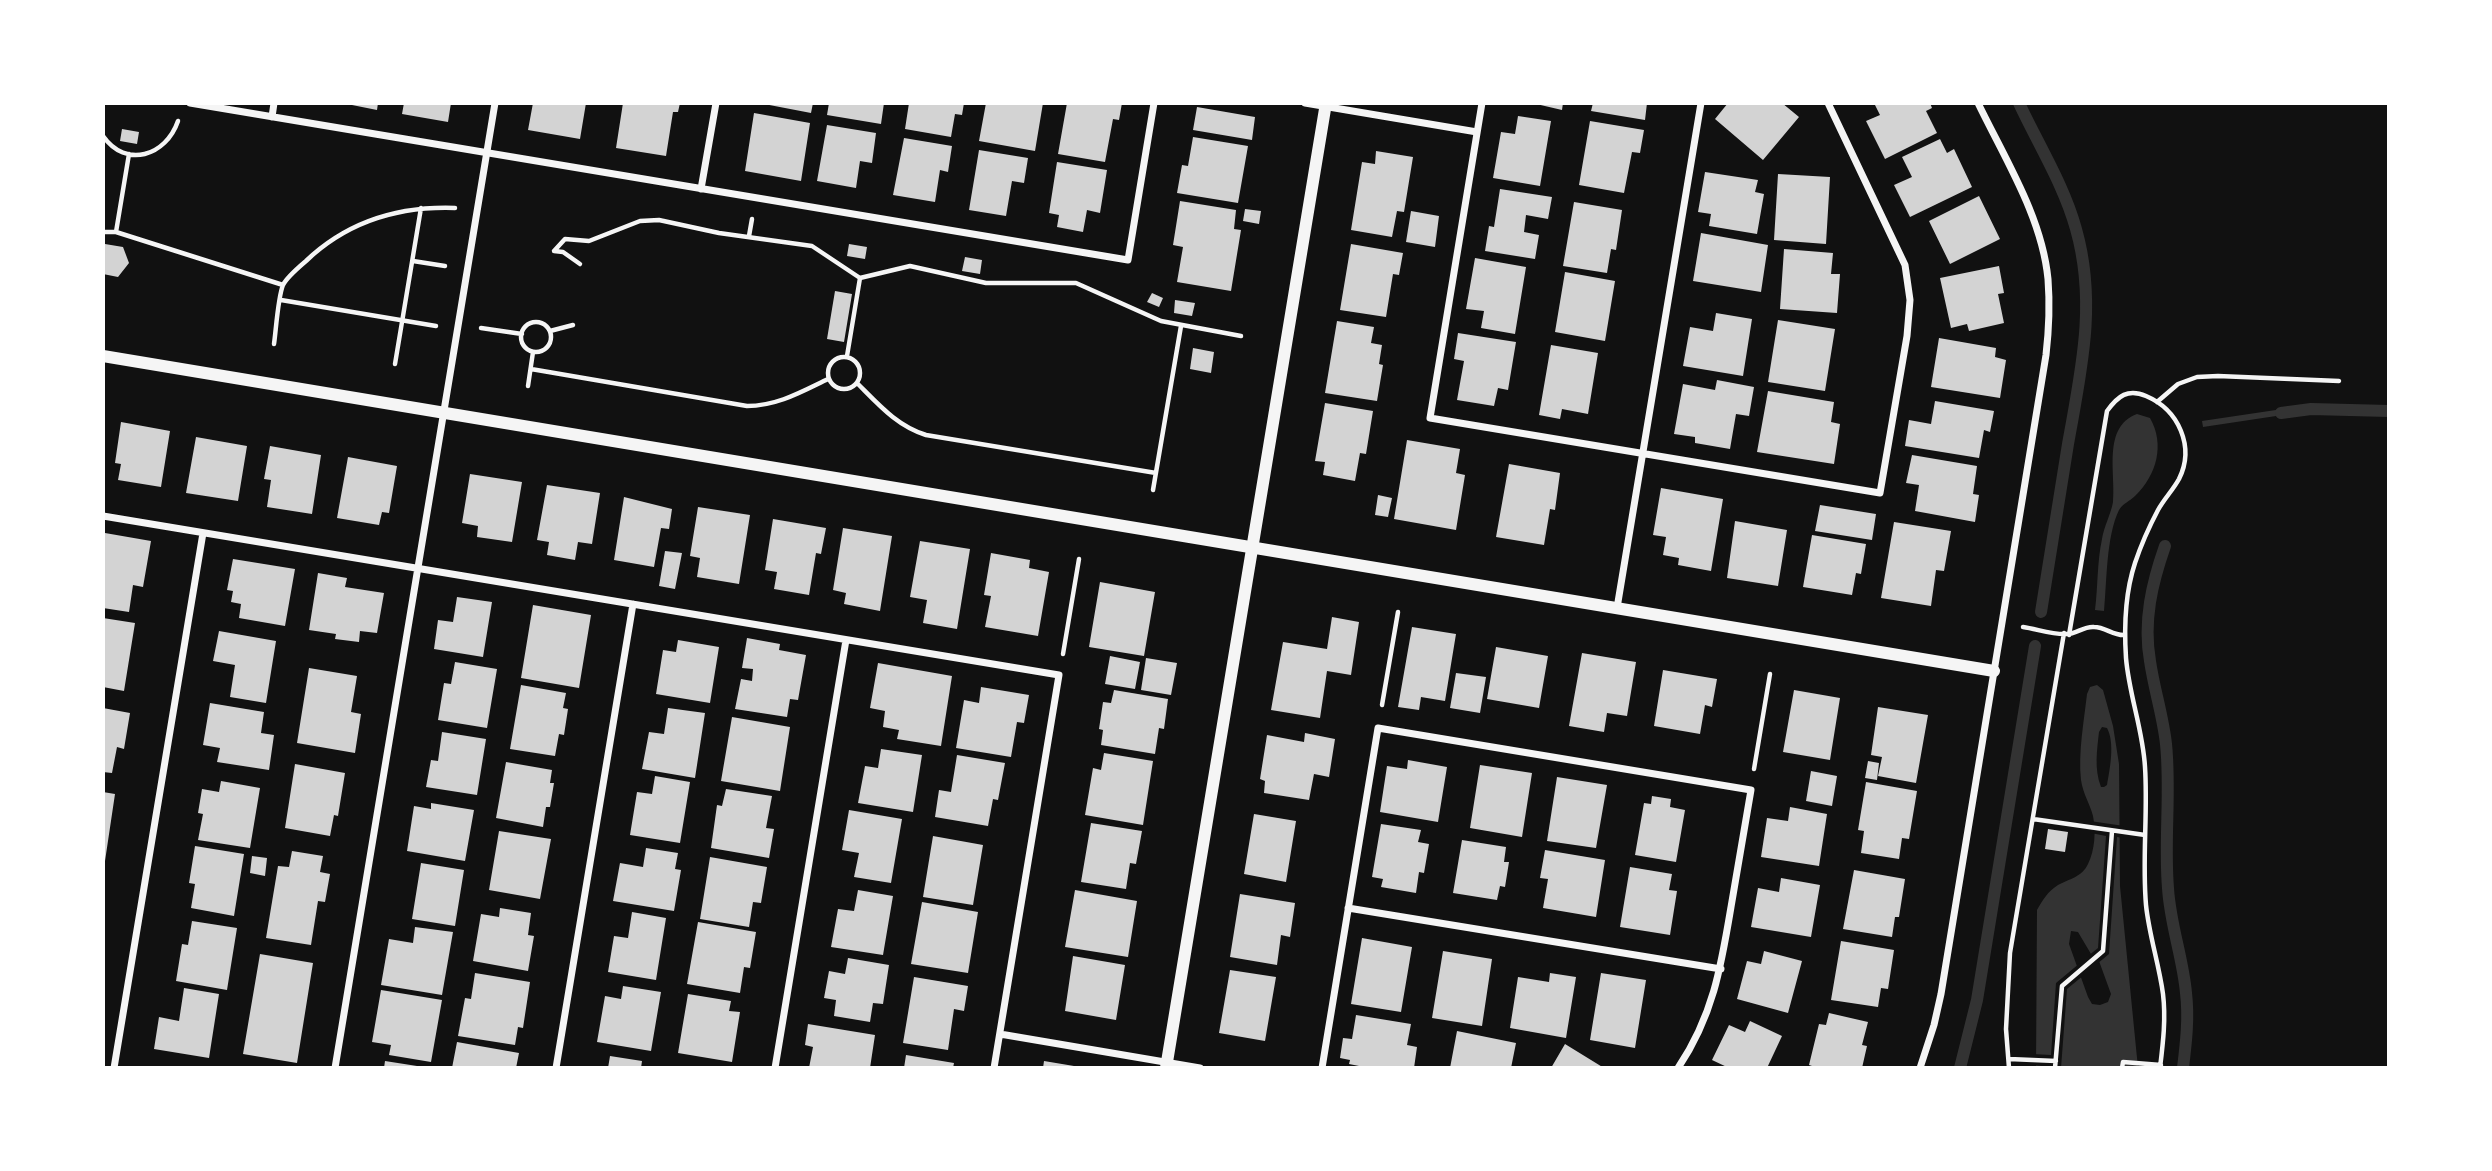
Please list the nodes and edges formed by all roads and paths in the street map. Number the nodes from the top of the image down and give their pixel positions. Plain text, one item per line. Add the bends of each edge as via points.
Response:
1 (190, 103) edge
2 (274, 103) edge
3 (495, 103) edge
4 (716, 103) edge
5 (1154, 103) edge
6 (1305, 103) edge
7 (1482, 103) edge
8 (1701, 103) edge
9 (1828, 103) edge
10 (1978, 103) edge
11 (1326, 105) edge
12 (272, 117) junction
13 (178, 119) dead end
14 (1477, 132) junction
15 (103, 136) edge
16 (487, 153) junction
17 (129, 154) junction
18 (701, 189) junction
19 (421, 208) junction
20 (463, 209) dead end
21 (753, 215) dead end
22 (103, 232) edge
23 (116, 232) junction
24 (749, 236) junction
25 (412, 261) junction
26 (580, 264) dead end
27 (453, 268) dead end
28 (860, 278) junction
29 (283, 285) junction
30 (281, 300) junction
31 (403, 320) junction
32 (573, 325) dead end
33 (1181, 326) junction
34 (443, 327) dead end
35 (472, 327) dead end
36 (550, 331) junction
37 (522, 334) junction
38 (1241, 336) dead end
39 (274, 344) dead end
40 (533, 352) junction
41 (103, 356) edge
42 (847, 356) junction
43 (395, 364) dead end
44 (531, 369) junction
45 (828, 379) junction
46 (2339, 381) dead end
47 (857, 383) junction
48 (528, 386) dead end
49 (2157, 401) junction
50 (444, 413) junction
51 (1643, 453) junction
52 (1156, 473) junction
53 (1153, 490) dead end
54 (103, 516) edge
55 (203, 533) junction
56 (1253, 548) junction
57 (1079, 559) dead end
58 (418, 568) junction
59 (633, 604) junction
60 (1617, 608) junction
61 (1398, 612) dead end
62 (2052, 631) dead end
63 (2066, 634) junction
64 (2125, 635) junction
65 (846, 640) junction
66 (1994, 671) junction
67 (1770, 674) dead end
68 (1059, 675) junction
69 (1378, 728) junction
70 (1751, 790) junction
71 (2033, 819) junction
72 (2112, 831) junction
73 (2145, 835) junction
74 (1348, 908) junction
75 (1721, 970) junction
76 (1000, 1034) junction
77 (2008, 1059) junction
78 (2056, 1064) edge
79 (1167, 1065) edge
80 (2160, 1066) edge
81 (114, 1068) edge
82 (335, 1068) edge
83 (556, 1068) edge
84 (775, 1068) edge
85 (994, 1068) edge
86 (1199, 1068) edge
87 (1322, 1068) edge
88 (1678, 1068) edge
89 (1920, 1068) edge
90 (2009, 1068) edge
91 (2122, 1068) edge

1 - 12 street
2 - 12 street
3 - 16 street
4 - 18 street
5 - 18 street via 1128,260
6 - 11 street
7 - 14 street
8 - 51 street
9 - 51 street via 1896,244 1909,289 1907,336 1880,493
10 - 66 street via 2040,238 2050,316
11 - 14 street
11 - 56 street
12 - 16 street
13 - 17 path via 174,132 155,151
14 - 51 street via 1430,418
15 - 17 path via 117,150
16 - 18 street
16 - 50 street
17 - 23 path
19 - 20 path
19 - 25 path
19 - 29 path via 346,230 315,252
21 - 24 path
22 - 23 path
23 - 29 path
24 - 26 path via 649,219 589,241 565,239 554,251
24 - 28 path via 811,246
25 - 27 path
25 - 31 path
28 - 33 path via 910,266 986,283 1076,283
28 - 42 path
29 - 30 path
30 - 31 path
30 - 39 path
31 - 34 path
31 - 43 path
32 - 36 path
33 - 38 path
33 - 52 path
35 - 37 path
36 - 37 path via 539,322 525,327
36 - 40 path via 548,347
37 - 40 path via 522,342
40 - 44 path
41 - 50 street
42 - 45 path via 831,362
42 - 47 path via 860,367
44 - 45 path via 766,406
44 - 48 path
45 - 47 path via 842,389
46 - 49 path via 2197,377 2178,384
47 - 52 path via 893,418 917,433
49 - 63 path via 2127,392 2107,411
49 - 64 path via 2183,434 2184,465 2144,537 2127,598
50 - 56 street
50 - 58 street
51 - 60 street
52 - 53 path
54 - 55 street
55 - 58 street
55 - 81 street
56 - 60 street
56 - 79 street
57 - 68 path
58 - 59 street
58 - 82 street
59 - 65 street
59 - 83 street
60 - 66 street
61 - 69 path
62 - 63 path
63 - 64 path via 2093,627
63 - 71 path
64 - 73 path via 2145,766
65 - 68 street
65 - 84 street
66 - 89 street via 1941,994
67 - 70 path
68 - 76 street
69 - 70 street
69 - 74 street
70 - 75 street
71 - 72 path
71 - 77 path via 2010,953
72 - 73 path
72 - 78 path via 2103,950 2062,986
73 - 80 path via 2147,910 2165,1018
74 - 75 street
74 - 87 street
75 - 88 street via 1703,1027
76 - 79 street
76 - 85 street
77 - 78 path
77 - 90 path
79 - 86 street
80 - 91 path via 2123,1062

